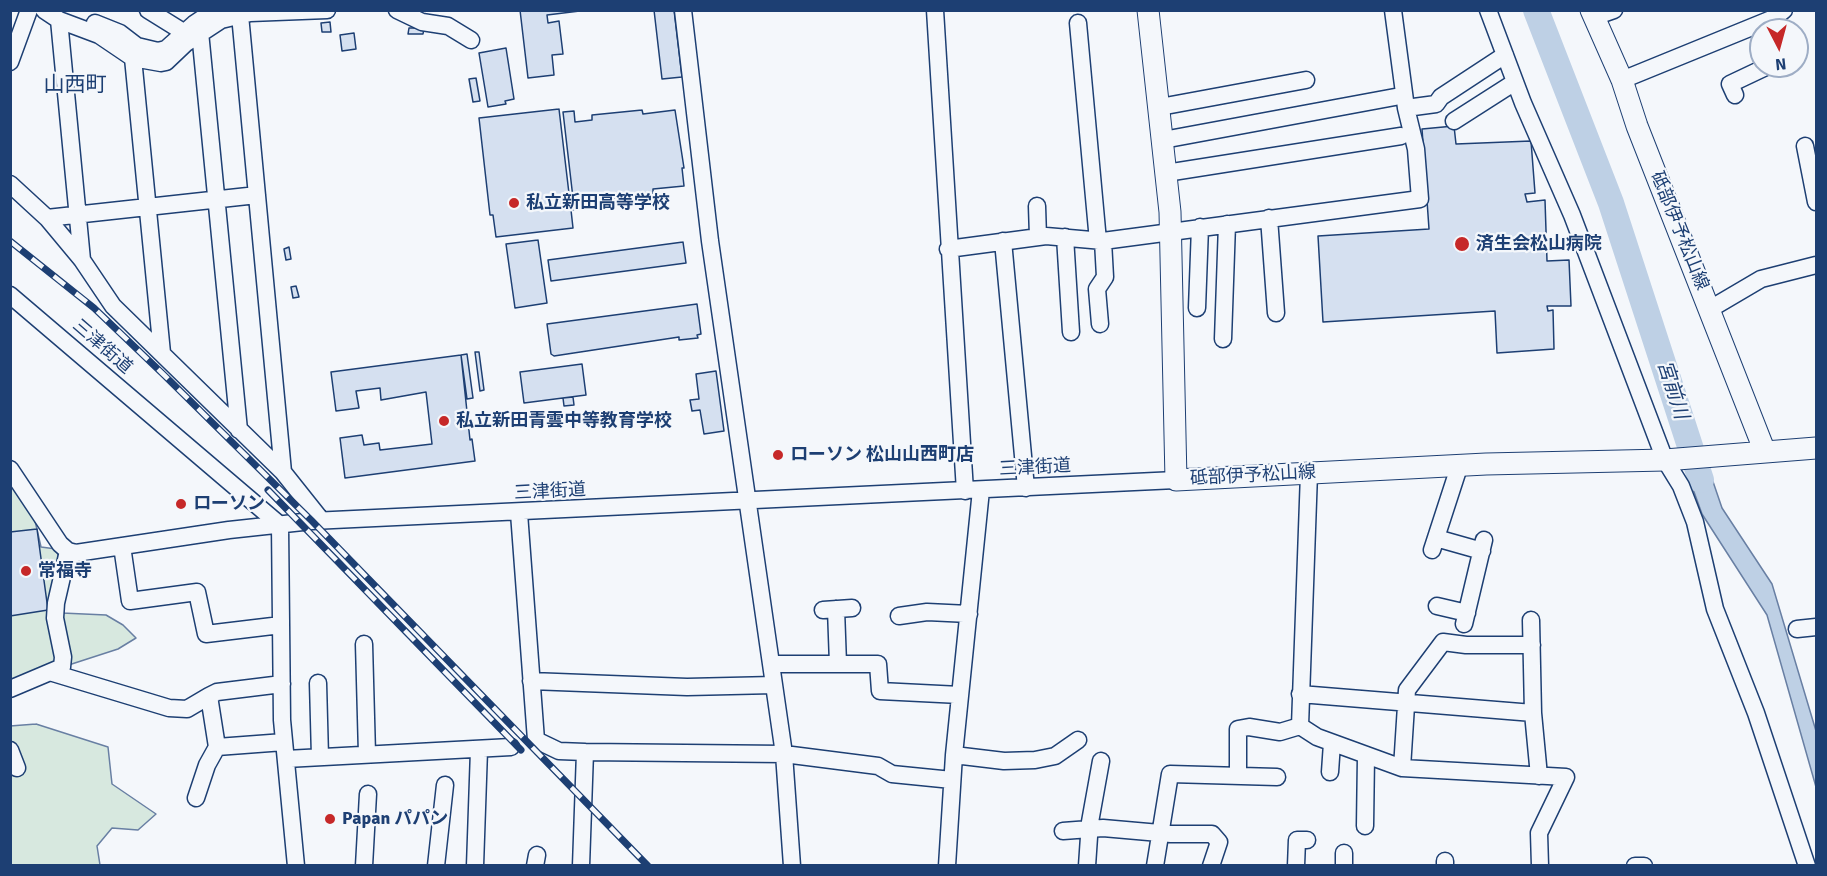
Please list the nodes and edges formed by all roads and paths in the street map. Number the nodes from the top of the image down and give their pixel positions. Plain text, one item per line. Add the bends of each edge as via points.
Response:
1 (29, 10) edge
2 (44, 10) edge
3 (148, 10) edge
4 (327, 10) edge
5 (397, 10) edge
6 (683, 10) edge
7 (935, 10) edge
8 (1148, 10) edge
9 (1393, 10) edge
10 (1488, 10) edge
11 (237, 13) edge
12 (1600, 13) edge
13 (61, 15) edge
14 (199, 21) edge
15 (1749, 31) edge
16 (1083, 32) dead end
17 (471, 40) dead end
18 (1505, 55) junction
19 (133, 58) junction
20 (10, 62) edge
21 (1749, 75) edge
22 (1306, 80) dead end
23 (1622, 80) junction
24 (1515, 82) junction
25 (1735, 95) dead end
26 (1398, 99) junction
27 (1160, 107) junction
28 (1454, 120) dead end
29 (1401, 136) dead end
30 (1163, 140) junction
31 (1805, 146) dead end
32 (1812, 166) edge
33 (1166, 173) junction
34 (10, 184) edge
35 (257, 195) junction
36 (217, 199) junction
37 (1816, 202) edge
38 (1037, 206) dead end
39 (148, 207) junction
40 (79, 215) junction
41 (47, 218) junction
42 (1269, 218) junction
43 (1227, 224) junction
44 (1200, 227) junction
45 (1171, 231) junction
46 (1038, 237) junction
47 (1065, 237) junction
48 (1003, 241) junction
49 (1101, 241) junction
50 (948, 249) junction
51 (82, 260) junction
52 (1816, 265) edge
53 (10, 295) edge
54 (1197, 308) dead end
55 (1710, 309) junction
56 (1274, 314) dead end
57 (1100, 324) dead end
58 (1071, 332) dead end
59 (1223, 339) dead end
60 (162, 353) junction
61 (239, 430) junction
62 (1816, 448) edge
63 (1765, 452) junction
64 (1673, 459) junction
65 (1459, 467) junction
66 (10, 469) edge
67 (283, 472) junction
68 (1309, 473) junction
69 (1176, 480) junction
70 (1026, 488) junction
71 (973, 490) junction
72 (749, 502) junction
73 (519, 513) junction
74 (322, 520) junction
75 (280, 525) junction
76 (122, 546) junction
77 (68, 551) junction
78 (1437, 606) dead end
79 (837, 609) dead end
80 (969, 614) junction
81 (899, 616) dead end
82 (1531, 620) dead end
83 (281, 625) junction
84 (1816, 627) edge
85 (1797, 628) dead end
86 (364, 644) dead end
87 (1532, 645) junction
88 (771, 664) junction
89 (838, 664) junction
90 (53, 673) junction
91 (531, 681) junction
92 (318, 683) dead end
93 (282, 684) junction
94 (774, 685) junction
95 (10, 689) edge
96 (1300, 694) junction
97 (960, 695) junction
98 (209, 696) junction
99 (1406, 703) junction
100 (1533, 713) junction
101 (1300, 726) junction
102 (1077, 740) dead end
103 (1332, 743) junction
104 (217, 747) junction
105 (511, 747) dead end
106 (10, 750) edge
107 (479, 750) junction
108 (285, 751) junction
109 (585, 752) junction
110 (367, 754) junction
111 (784, 754) junction
112 (954, 756) junction
113 (1366, 756) junction
114 (320, 757) junction
115 (1101, 761) dead end
116 (17, 768) dead end
117 (1402, 768) junction
118 (1330, 772) dead end
119 (1238, 776) junction
120 (1539, 776) junction
121 (1276, 777) dead end
122 (952, 780) junction
123 (445, 785) dead end
124 (368, 795) dead end
125 (196, 798) dead end
126 (1365, 826) dead end
127 (1090, 829) junction
128 (1063, 831) dead end
129 (1160, 833) junction
130 (1307, 840) dead end
131 (296, 866) edge
132 (364, 866) edge
133 (436, 866) edge
134 (475, 866) edge
135 (582, 866) edge
136 (792, 866) edge
137 (947, 866) edge
138 (1087, 866) edge
139 (1155, 866) edge
140 (1211, 866) edge
141 (1296, 866) edge
142 (1540, 866) edge
143 (1635, 866) edge
144 (1644, 866) edge
145 (1807, 866) edge

1 - 20 street
2 - 13 street
3 - 14 street
4 - 11 street
5 - 17 street via 422,22 448,26
6 - 72 street via 710,241
7 - 50 street
8 - 27 main road, 砥部伊予松山線
9 - 26 street
10 - 18 street
11 - 14 street via 221,20
11 - 35 street
12 - 23 main road, 砥部伊予松山線
13 - 14 street via 120,33 145,49 166,49
13 - 19 street
13 - 40 street
14 - 19 street via 166,62
14 - 36 street
15 - 23 street
16 - 49 street via 1081,127
18 - 24 street
18 - 26 street via 1436,104
19 - 39 street
21 - 25 street via 1730,84
22 - 27 street
23 - 55 main road, 砥部伊予松山線
24 - 28 street
24 - 64 street
26 - 30 street
26 - 42 street via 1416,150 1420,199
27 - 30 main road, 砥部伊予松山線
29 - 33 street
30 - 33 main road, 砥部伊予松山線
31 - 32 street
32 - 37 street
33 - 45 main road, 砥部伊予松山線
34 - 41 street
35 - 36 street
35 - 67 street
36 - 39 street
36 - 61 street
38 - 46 street
39 - 40 street
39 - 60 street
40 - 41 street
40 - 51 street
41 - 51 street
42 - 43 street
42 - 56 street via 1266,271
43 - 44 street
43 - 59 street
44 - 45 street
44 - 54 street
45 - 49 street
45 - 69 main road, 砥部伊予松山線
46 - 47 street
46 - 48 street
47 - 49 street
47 - 58 street
48 - 50 street
48 - 70 street
49 - 57 street via 1105,277 1097,289
50 - 71 street
51 - 60 street via 113,306
52 - 55 street via 1761,279
53 - 75 street, 三津街道
55 - 63 main road, 砥部伊予松山線
60 - 61 street
61 - 67 street
62 - 63 main road, 砥部伊予松山線
63 - 64 main road, 砥部伊予松山線
64 - 65 main road, 砥部伊予松山線
64 - 145 street via 1695,522 1715,609 1756,713
65 - 68 main road, 砥部伊予松山線
65 - 78 street via 1434,544 1483,546 1465,619
66 - 77 street
67 - 74 street
68 - 69 main road, 砥部伊予松山線
68 - 96 street
69 - 70 street, 三津街道
70 - 71 street, 三津街道
71 - 72 street, 三津街道
71 - 80 street
72 - 73 street, 三津街道
72 - 88 street
73 - 74 street, 三津街道
73 - 91 street
74 - 75 street, 三津街道
75 - 76 street
75 - 83 street
76 - 77 street
76 - 83 street via 130,601 197,592 206,634
77 - 90 street via 56,610 62,667
79 - 89 street
80 - 81 street via 927,612
80 - 97 street
82 - 87 street
83 - 93 street
84 - 85 street
86 - 110 street
87 - 99 street via 1443,642 1407,690
87 - 100 street
88 - 89 street
88 - 94 street
89 - 97 street via 878,664 879,691
90 - 95 street
90 - 98 street via 169,708 187,709
91 - 94 street via 687,687
91 - 109 street via 536,740 559,751
92 - 114 street
93 - 98 street
93 - 108 street
94 - 111 street
96 - 99 street
96 - 101 street
97 - 112 street
98 - 104 street
99 - 100 street
99 - 117 street
100 - 120 street
101 - 103 street
101 - 119 street via 1280,732 1238,729
102 - 112 street via 1055,756 1035,760
103 - 113 street
103 - 118 street
104 - 108 street
104 - 125 street
105 - 107 street
106 - 116 street
107 - 110 street
107 - 134 street via 483,806
108 - 114 street
108 - 131 street
109 - 111 street
109 - 135 street
110 - 114 street
111 - 122 street via 878,766 892,774
111 - 136 street
112 - 122 street
113 - 117 street
113 - 126 street
115 - 127 street
117 - 120 street
119 - 121 street
119 - 129 street via 1170,774
120 - 142 street via 1566,777 1539,833
122 - 137 street
123 - 133 street
124 - 132 street
127 - 128 street
127 - 129 street
127 - 138 street
129 - 139 street
129 - 140 street via 1216,836 1217,850
130 - 141 street via 1297,840
143 - 144 street

